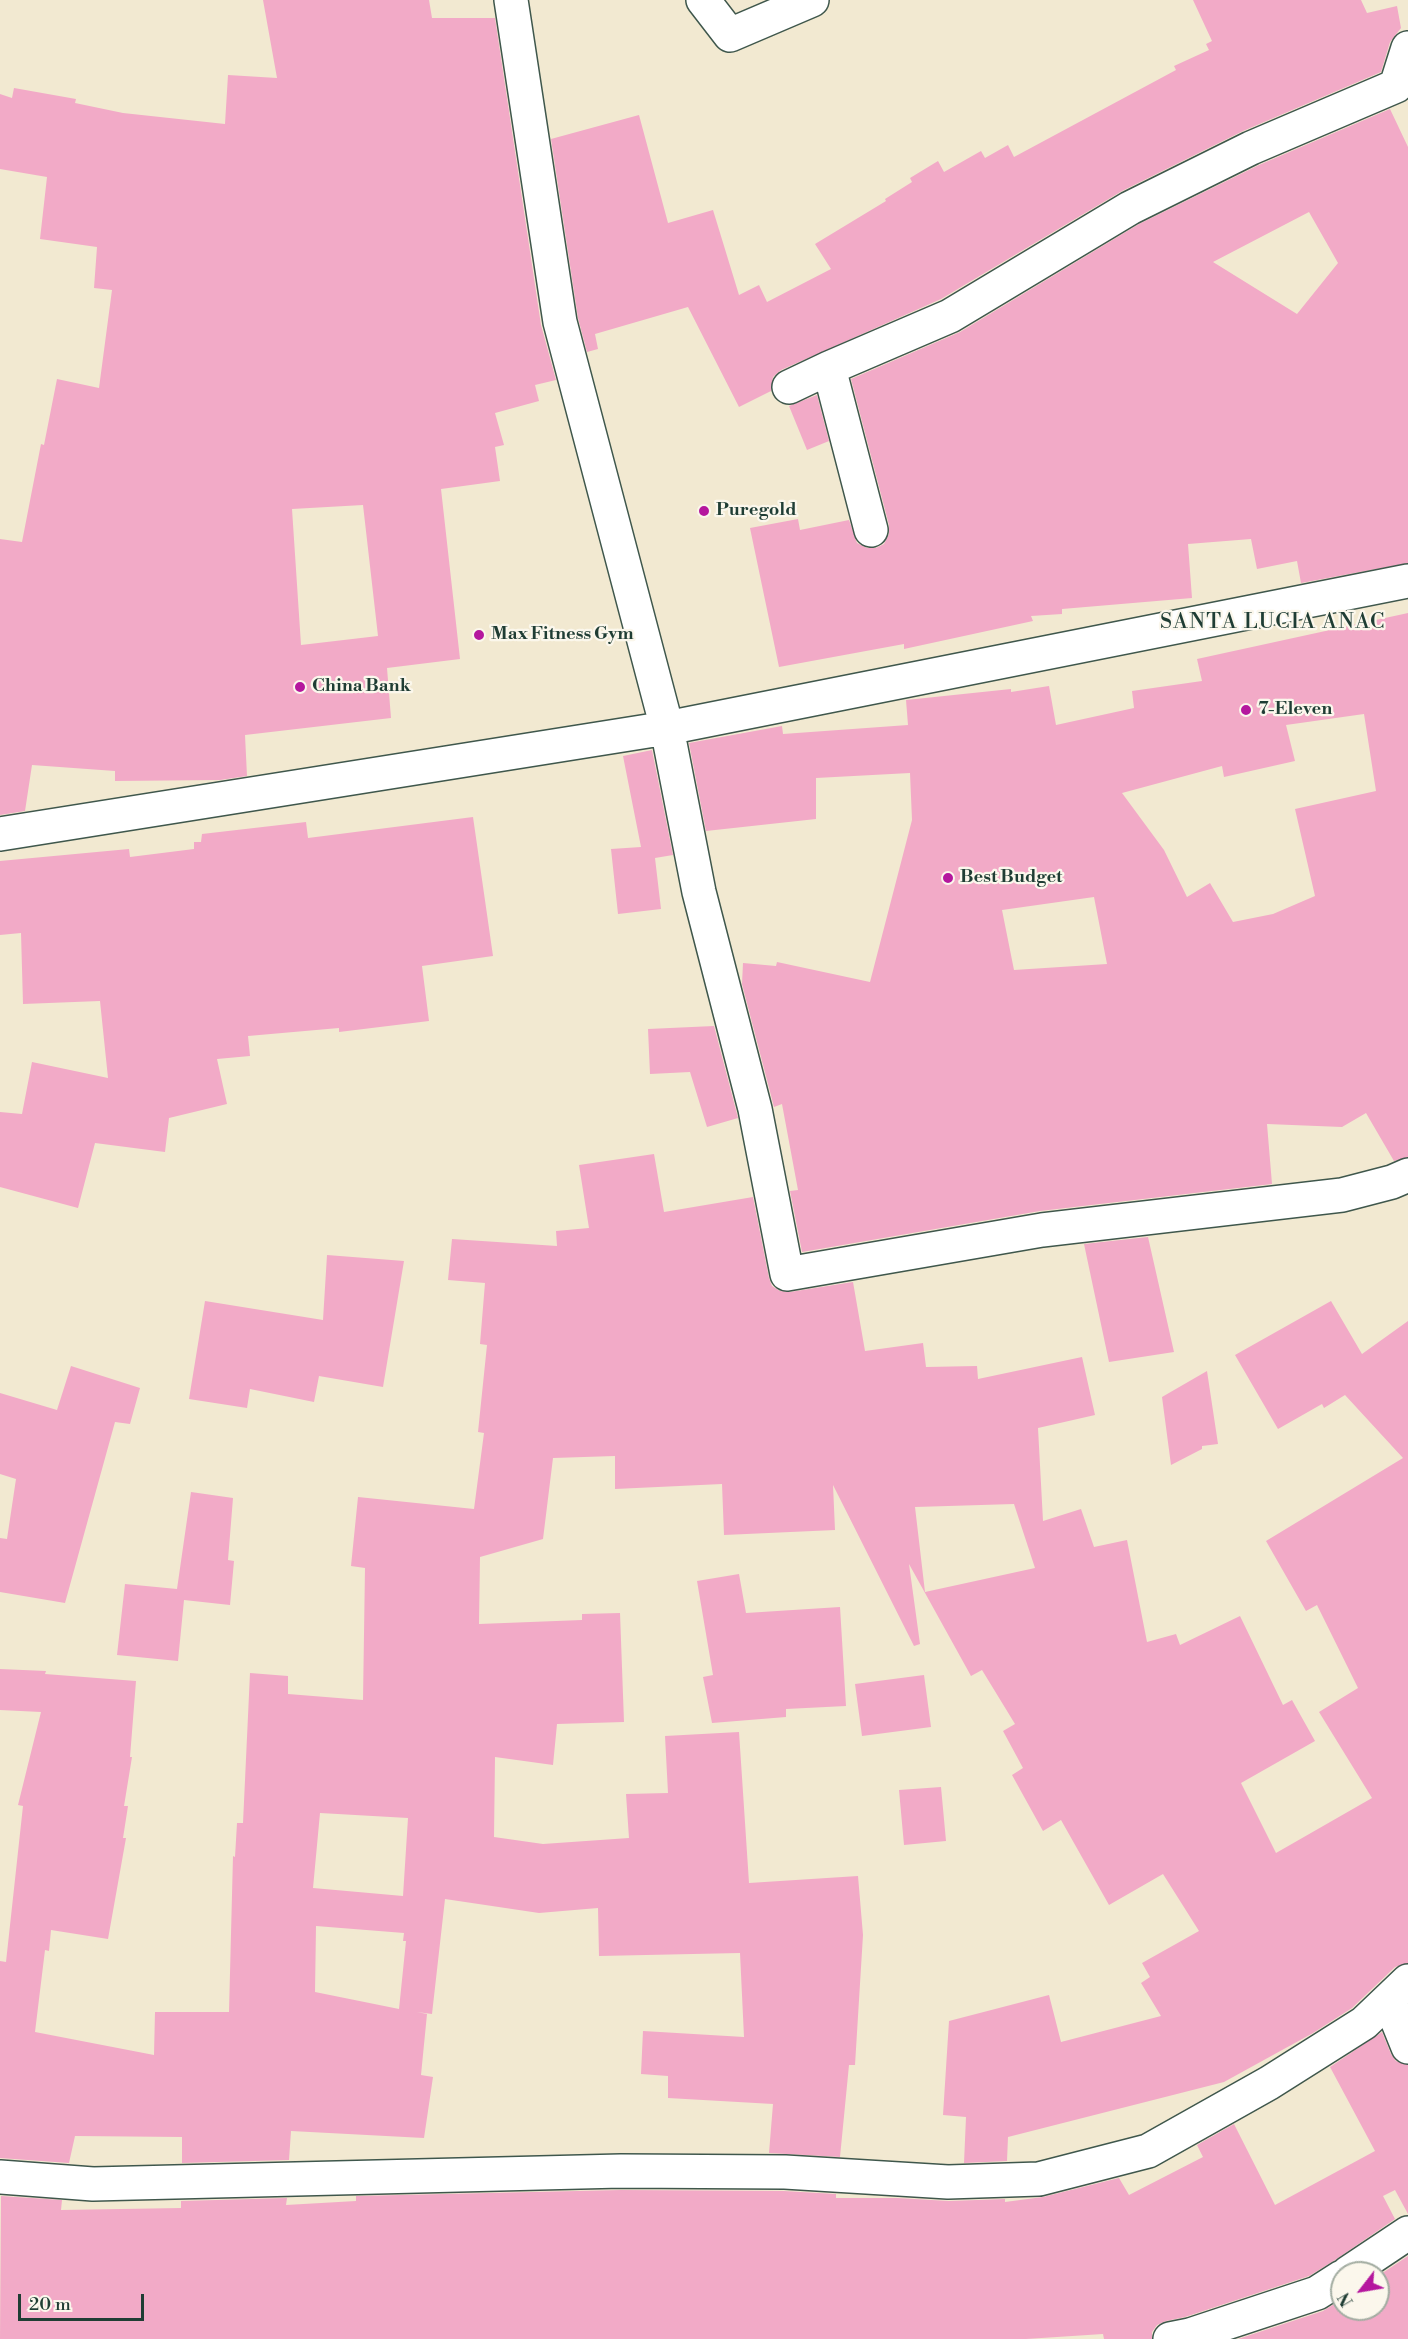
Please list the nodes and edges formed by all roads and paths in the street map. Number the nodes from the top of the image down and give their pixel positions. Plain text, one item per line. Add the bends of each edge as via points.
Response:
1 (511, 0) edge
2 (703, 0) edge
3 (812, 0) edge
4 (1408, 48) edge
5 (829, 368) junction
6 (789, 387) dead end
7 (871, 530) dead end
8 (1408, 582) edge
9 (667, 728) junction
10 (0, 834) edge
11 (1408, 1175) edge
12 (1398, 1991) edge
13 (1408, 2047) edge
14 (0, 2177) edge
15 (1408, 2233) edge
16 (1366, 2261) edge
17 (1330, 2285) edge
18 (1170, 2339) edge

1 - 9 street via 560,322
2 - 3 street via 730,35
4 - 5 street via 1396,86 1251,148 1140,203 950,316
5 - 6 street
5 - 7 street
8 - 9 street
9 - 10 street
9 - 11 street via 699,892 755,1109 787,1274 1042,1230 1342,1196
12 - 13 street
12 - 14 street via 1364,2023 1148,2151 1039,2179 948,2182 785,2172 633,2171 93,2184
15 - 16 street
17 - 18 street via 1317,2293

